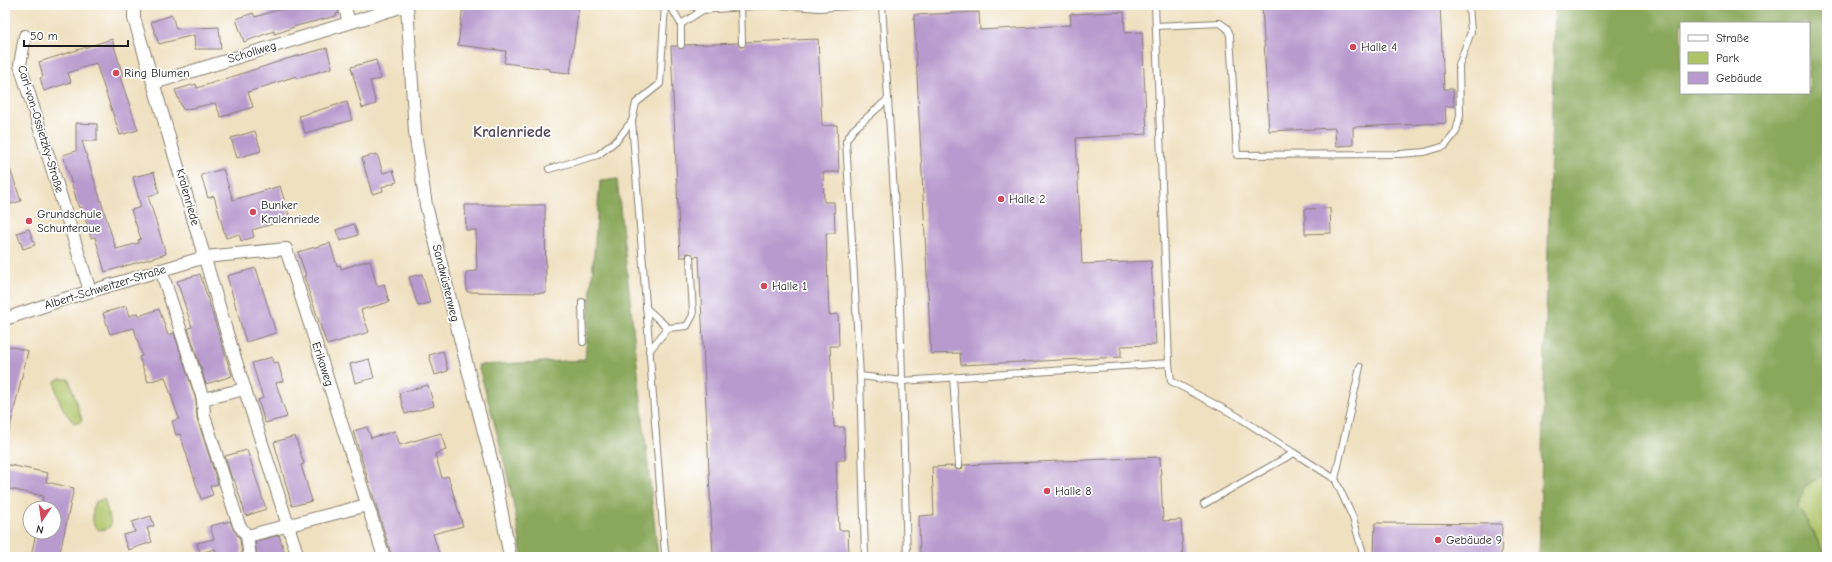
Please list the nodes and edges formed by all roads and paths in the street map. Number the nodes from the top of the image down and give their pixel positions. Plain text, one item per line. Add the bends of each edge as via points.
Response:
1 (134, 5) edge
2 (344, 5) edge
3 (407, 5) edge
4 (665, 5) edge
5 (670, 5) edge
6 (689, 5) edge
7 (768, 5) edge
8 (780, 5) edge
9 (864, 5) edge
10 (882, 5) edge
11 (1148, 5) edge
12 (1469, 5) edge
13 (741, 6) edge
14 (1155, 7) edge
15 (703, 10) junction
16 (349, 22) junction
17 (681, 24) junction
18 (1156, 26) junction
19 (25, 36) dead end
20 (742, 43) dead end
21 (681, 45) dead end
22 (154, 83) junction
23 (888, 99) junction
24 (632, 121) junction
25 (549, 169) dead end
26 (205, 257) junction
27 (690, 257) dead end
28 (161, 270) junction
29 (90, 291) junction
30 (582, 302) dead end
31 (646, 308) junction
32 (5, 319) edge
33 (668, 328) junction
34 (583, 342) dead end
35 (649, 351) junction
36 (1169, 363) junction
37 (1360, 367) dead end
38 (860, 376) junction
39 (953, 377) junction
40 (902, 381) junction
41 (245, 389) junction
42 (204, 399) junction
43 (1294, 453) junction
44 (959, 466) dead end
45 (1335, 479) junction
46 (1204, 504) dead end
47 (367, 505) junction
48 (288, 526) junction
49 (247, 536) junction
50 (250, 557) edge
51 (298, 557) edge
52 (384, 557) edge
53 (510, 557) edge
54 (668, 557) edge
55 (866, 557) edge
56 (907, 557) edge
57 (1364, 557) edge

1 - 22 street, Kralenriede via 134,18
2 - 16 street
3 - 16 street, Schollweg
3 - 53 street, Sandwüstenweg via 415,132 426,205 494,472
4 - 24 lane via 660,84 636,103
5 - 17 lane
6 - 15 lane
7 - 13 lane
8 - 9 lane via 820,8
10 - 23 lane
11 - 14 lane
12 - 18 lane via 1471,32 1459,65 1460,116 1456,132 1445,146 1412,153 1237,156 1230,35 1227,28 1220,23
13 - 15 lane
13 - 20 lane
14 - 18 lane
15 - 17 lane
16 - 22 street, Schollweg
17 - 21 lane
18 - 36 lane
19 - 29 street, Carl-von-Ossietzky-Straße via 20,65
22 - 26 street, Kralenriede
23 - 38 lane via 853,130 846,141
23 - 40 lane via 899,271
24 - 25 lane via 617,140 598,155
24 - 31 lane
26 - 28 street, Albert-Schweitzer-Straße
26 - 41 street, Kralenriede
26 - 47 street, Erikaweg via 286,249
27 - 33 lane via 693,315 688,326
28 - 29 street, Albert-Schweitzer-Straße
28 - 42 street
29 - 32 street, Albert-Schweitzer-Straße
30 - 34 lane
31 - 33 lane
31 - 35 lane
33 - 35 lane
35 - 54 lane via 665,553
36 - 39 lane
36 - 43 lane via 1171,381 1237,416
37 - 45 lane
38 - 40 lane
38 - 55 lane
39 - 40 lane
39 - 44 lane
40 - 56 lane
41 - 42 street
41 - 48 street, Kralenriede
42 - 49 street via 204,416 239,525
43 - 45 lane
43 - 46 lane
45 - 57 lane via 1353,518
47 - 48 street
47 - 52 street, Erikaweg
48 - 49 street
48 - 51 street, Kralenriede
49 - 50 street

